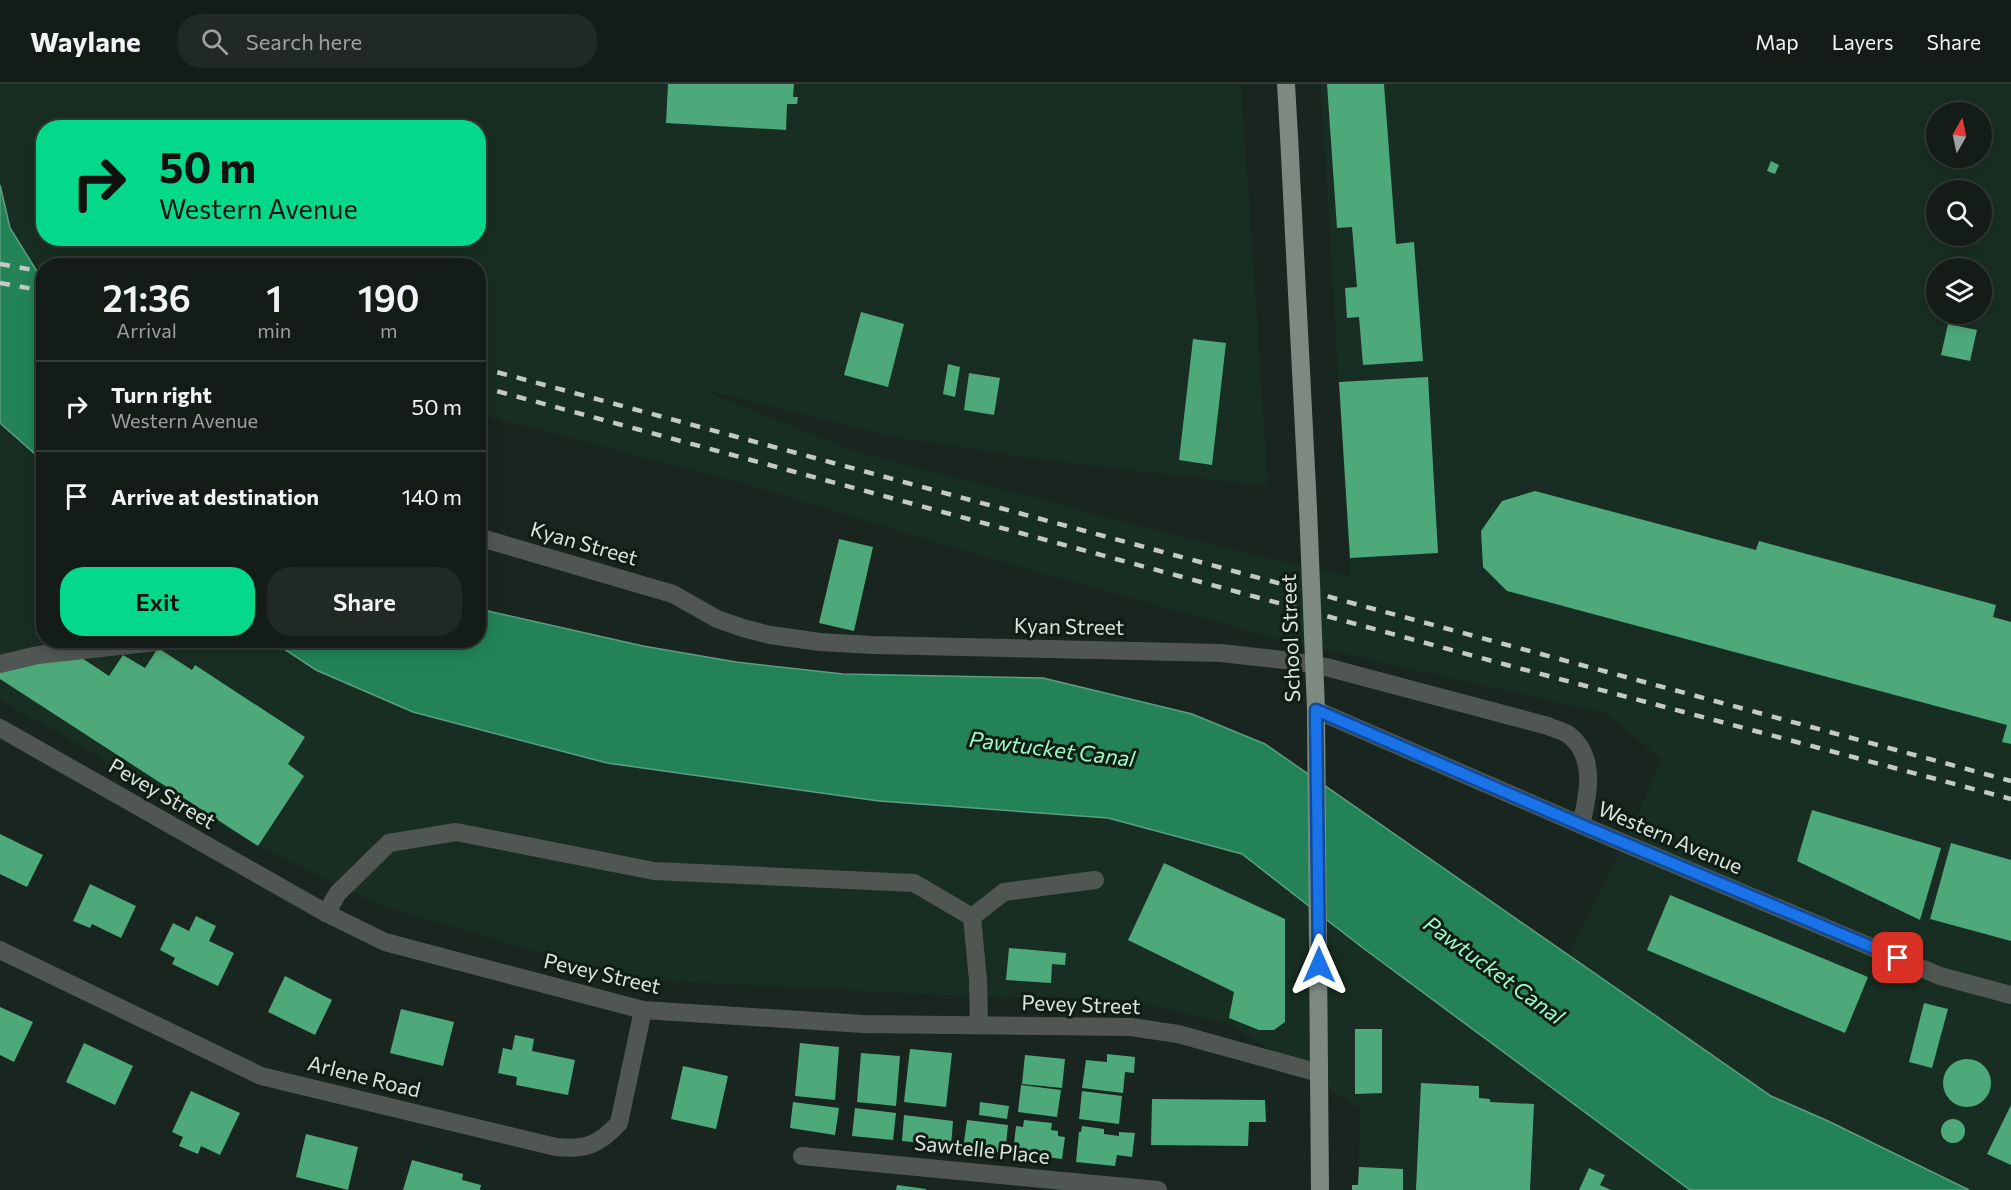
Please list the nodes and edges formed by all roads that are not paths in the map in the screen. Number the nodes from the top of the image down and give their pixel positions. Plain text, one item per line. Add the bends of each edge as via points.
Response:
1 (1286, 84) edge
2 (486, 539) edge
3 (102, 648) edge
4 (0, 664) edge
5 (1316, 710) junction
6 (0, 728) edge
7 (1581, 825) junction
8 (1095, 880) dead end
9 (326, 913) junction
10 (972, 917) junction
11 (0, 950) edge
12 (2011, 995) edge
13 (644, 1010) junction
14 (979, 1025) junction
15 (1320, 1073) junction
16 (802, 1156) dead end
17 (1158, 1190) edge
18 (1320, 1190) edge

1 - 5 main road, School Street, bridge
2 - 7 street, Kyan Street via 674,594 717,619 770,635 873,645 1221,652 1326,667 1568,734 1580,747 1588,770 1588,795
3 - 4 street
5 - 7 street, Western Avenue
5 - 15 main road, School Street
6 - 9 street, Pevey Street
7 - 12 street, Western Avenue via 1940,976
8 - 10 street via 1004,892
9 - 10 street via 338,892 389,843 456,832 654,871 914,883
9 - 13 street, Pevey Street via 385,942
10 - 14 street
11 - 13 street, Arlene Road via 261,1076 574,1149 607,1137 619,1123
13 - 14 street, Pevey Street via 863,1023
14 - 15 street, Pevey Street via 1143,1028
15 - 18 main road, School Street
16 - 17 street, Sawtelle Place

